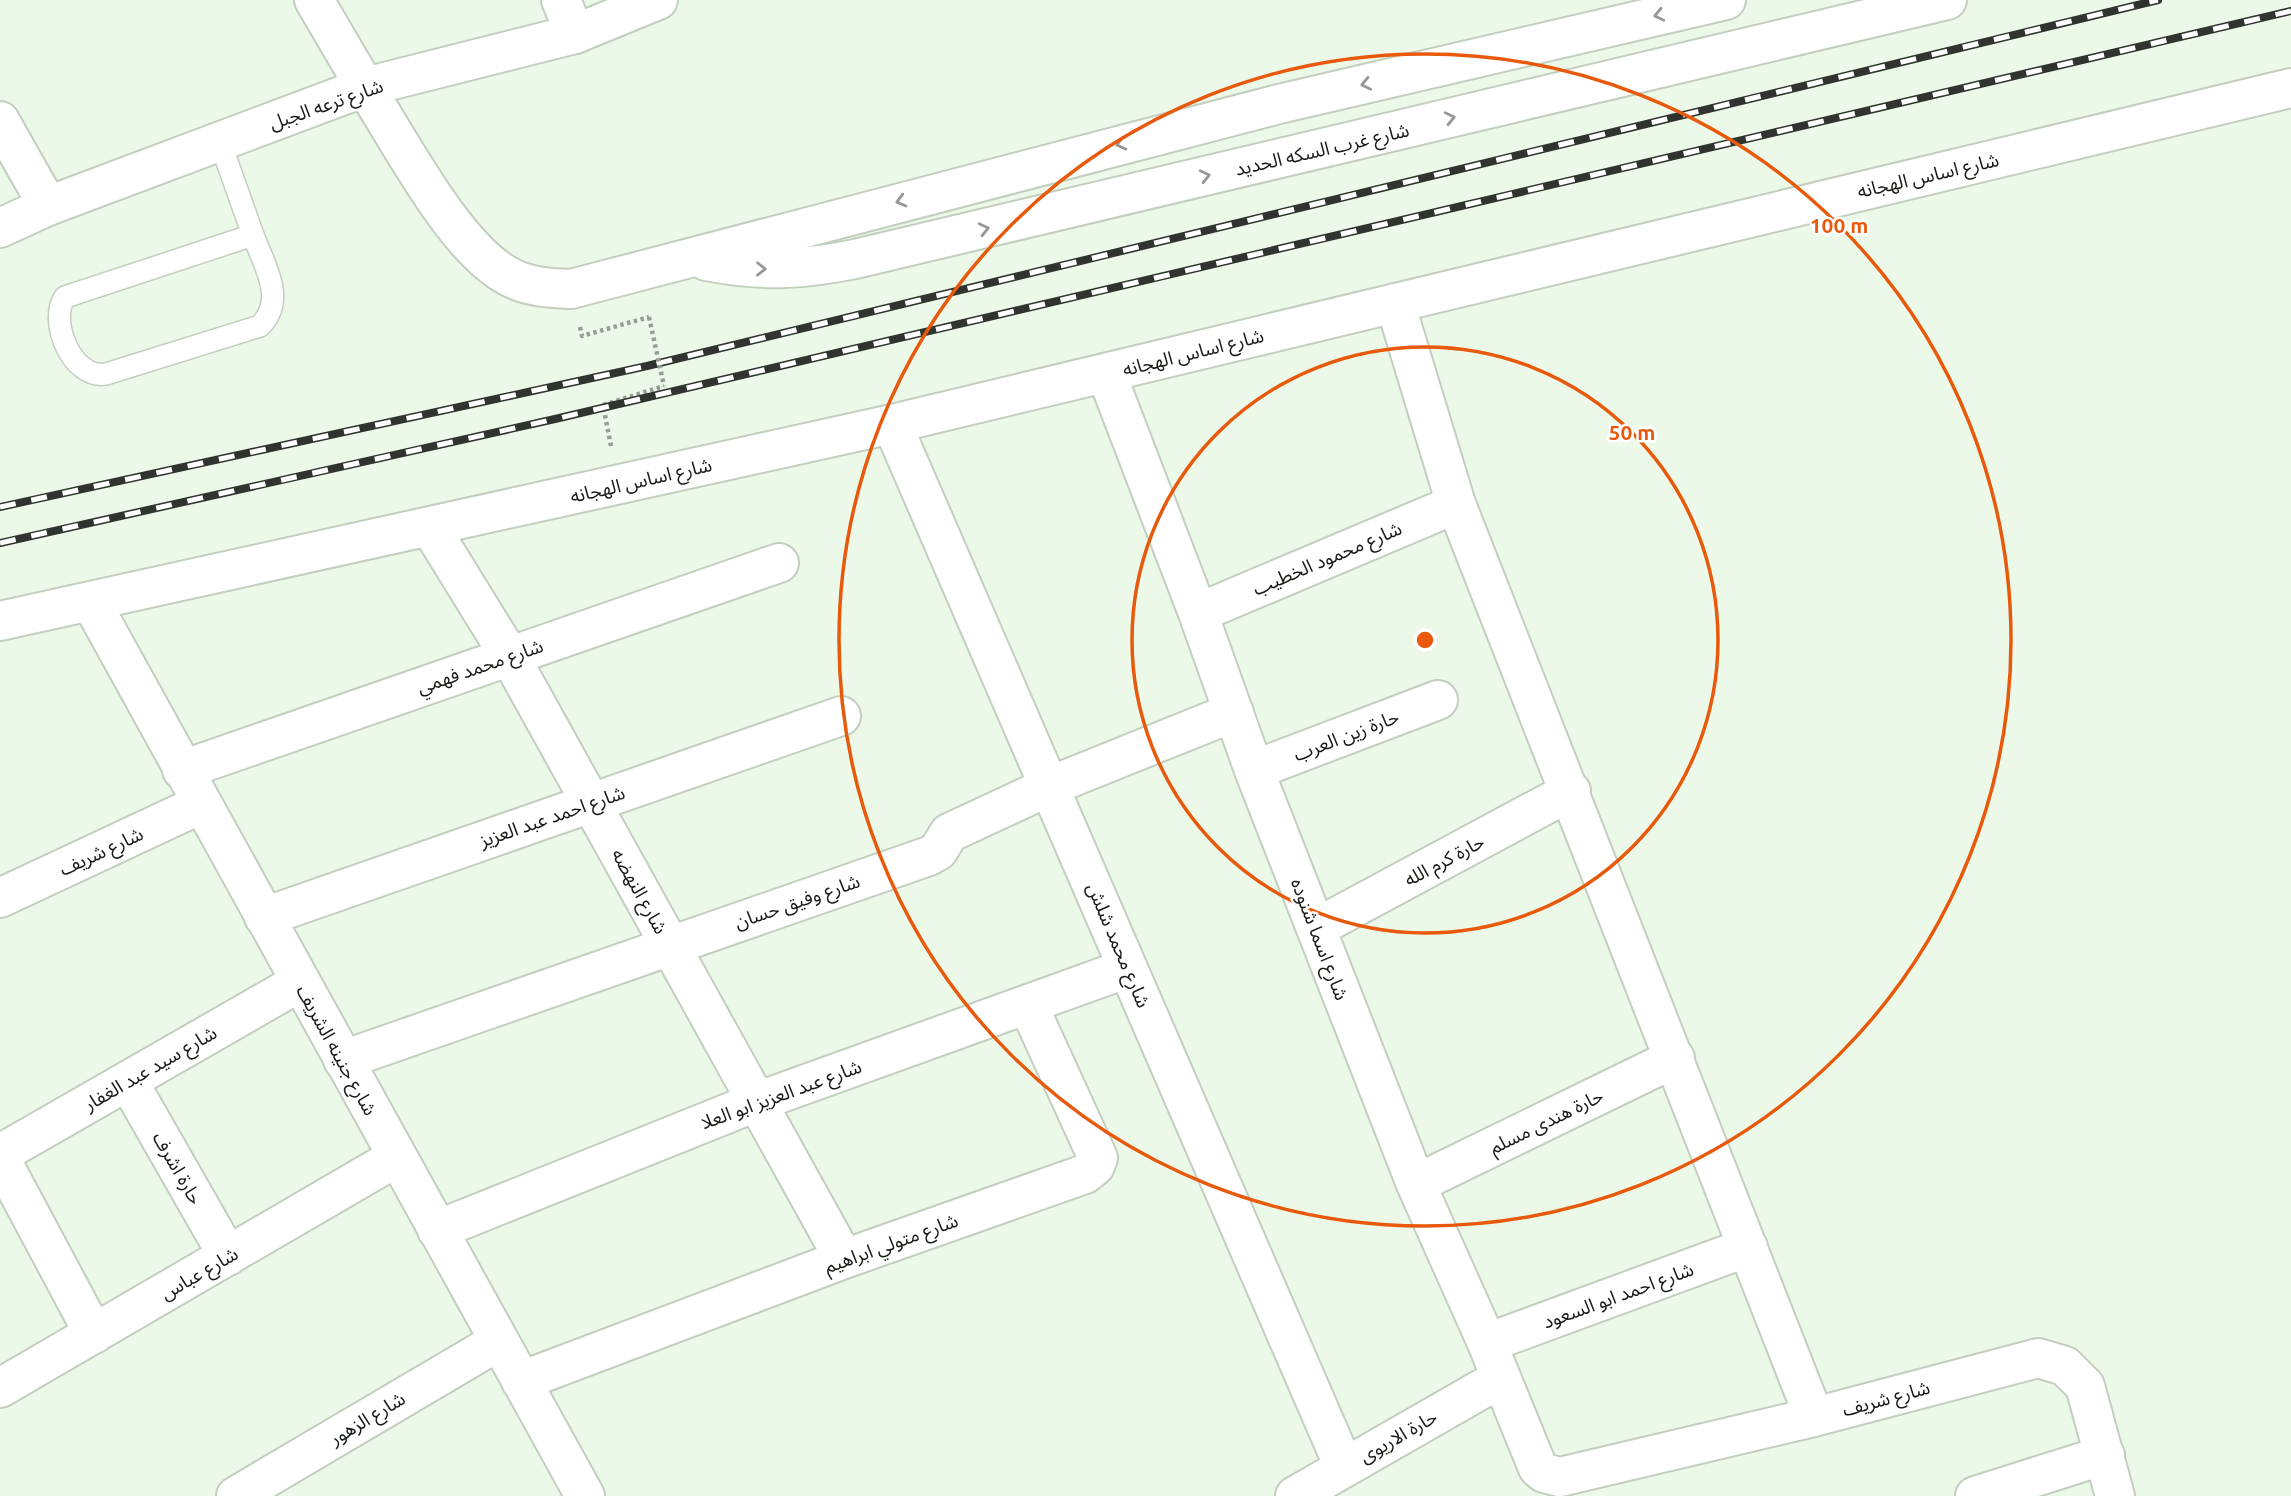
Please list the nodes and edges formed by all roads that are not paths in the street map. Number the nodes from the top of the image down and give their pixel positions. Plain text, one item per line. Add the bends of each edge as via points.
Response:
1 (314, 0) edge
2 (658, 0) edge
3 (1726, 0) edge
4 (1947, 0) edge
5 (568, 17) edge
6 (365, 87) junction
7 (2291, 88) edge
8 (0, 121) edge
9 (220, 142) junction
10 (48, 206) junction
11 (0, 228) edge
12 (253, 235) junction
13 (694, 258) junction
14 (1395, 303) junction
15 (1106, 373) junction
16 (892, 424) junction
17 (1456, 504) junction
18 (430, 527) junction
19 (779, 563) dead end
20 (92, 602) junction
21 (1198, 613) junction
22 (0, 621) edge
23 (509, 655) junction
24 (1438, 700) dead end
25 (1234, 712) junction
26 (841, 716) dead end
27 (182, 770) junction
28 (1254, 770) junction
29 (1050, 786) junction
30 (1571, 791) junction
31 (590, 803) junction
32 (201, 804) junction
33 (0, 898) edge
34 (264, 917) junction
35 (1317, 928) junction
36 (670, 946) junction
37 (1128, 968) junction
38 (300, 982) junction
39 (1028, 1004) junction
40 (1675, 1059) junction
41 (344, 1060) junction
42 (128, 1081) junction
43 (756, 1102) junction
44 (0, 1156) edge
45 (397, 1157) junction
46 (1416, 1184) junction
47 (437, 1230) junction
48 (1748, 1247) junction
49 (228, 1256) junction
50 (844, 1259) junction
51 (94, 1334) junction
52 (499, 1341) junction
53 (1487, 1343) junction
54 (1501, 1378) junction
55 (521, 1381) junction
56 (0, 1388) edge
57 (1814, 1417) junction
58 (2105, 1455) junction
59 (1344, 1467) junction
60 (1568, 1475) joint
61 (236, 1496) edge
62 (585, 1496) edge
63 (1296, 1496) edge
64 (1975, 1496) edge
65 (2115, 1496) edge

1 - 6 street, شارع غرب السكه الحديد
2 - 5 street, شارع ترعه الجبل
3 -> 13 street, شارع غرب السكه الحديد via 1279,104
13 -> 4 street, شارع غرب السكه الحديد via 747,269 801,269 855,259
5 - 6 street, شارع ترعه الجبل
6 - 9 street, شارع ترعه الجبل
6 - 13 street, شارع غرب السكه الحديد via 461,237 483,260 510,277 540,287 571,289
7 - 14 street, شارع اساس الهجانه
8 - 10 street
9 - 10 street, شارع ترعه الجبل
9 - 12 lane
10 - 11 street, شارع ترعه الجبل
12 - 12 lane via 274,293 272,312 260,326 106,374 90,374 77,366 59,321 65,297
14 - 15 street, شارع اساس الهجانه
14 - 17 street
15 - 16 street, شارع اساس الهجانه
15 - 21 street, شارع اسما شنوده
16 - 18 street, شارع اساس الهجانه
16 - 29 street, شارع محمد شلش
17 - 21 street, شارع محمود الخطيب
17 - 30 street
18 - 20 street, شارع اساس الهجانه
18 - 23 street, شارع النهضه
19 - 23 street, شارع محمد فهمي
20 - 22 street, شارع اساس الهجانه
20 - 27 street, شارع جنينه الشريف
21 - 25 street, شارع اسما شنوده
23 - 27 street, شارع محمد فهمي
23 - 31 street, شارع النهضه
24 - 28 street, حارة زين العرب
25 - 28 street, شارع اسما شنوده
25 - 29 street, شارع وفيق حسان
26 - 31 street, شارع احمد عبد العزيز
27 - 32 street, شارع جنينه الشريف
28 - 35 street, شارع اسما شنوده
29 - 36 street, شارع وفيق حسان via 949,834 929,856
29 - 37 street, شارع محمد شلش
30 - 35 street, حارة كرم الله
30 - 40 street
31 - 34 street, شارع احمد عبد العزيز
31 - 36 street, شارع النهضه
32 - 33 street, شارع شريف
32 - 34 street, شارع جنينه الشريف
34 - 38 street, شارع جنينه الشريف
35 - 46 street, شارع اسما شنوده
36 - 41 street, شارع وفيق حسان
36 - 43 street, شارع النهضه
37 - 39 street, شارع عبد العزيز ابو العلا
37 - 59 street, شارع محمد شلش
38 - 41 street, شارع جنينه الشريف
38 - 42 street, شارع سيد عبد الغفار
39 - 43 street, شارع عبد العزيز ابو العلا
39 - 50 street, شارع متولي ابراهيم via 1098,1158 1095,1166 1068,1181
40 - 46 street, حارة هندى مسلم
40 - 48 street
41 - 45 street, شارع جنينه الشريف
42 - 44 street, شارع سيد عبد الغفار
42 - 49 street, حارة اشرف
43 - 47 street, شارع عبد العزيز ابو العلا
43 - 50 street, شارع النهضه
44 - 51 street
45 - 47 street, شارع جنينه الشريف
45 - 49 street, شارع عباس
46 - 53 street, شارع اسما شنوده
47 - 52 street, شارع جنينه الشريف
48 - 53 street, شارع احمد ابو السعود
48 - 57 street
49 - 51 street, شارع عباس
50 - 55 street, شارع متولي ابراهيم
51 - 56 street, شارع عباس
52 - 55 street, شارع جنينه الشريف
52 - 61 street, شارع الزهور
53 - 54 street, شارع اسما شنوده
54 - 59 street, حارة الاريوى
54 - 60 street, شارع اسما شنوده via 1534,1462 1544,1474
55 - 62 street, شارع جنينه الشريف
57 - 58 street, شارع شريف via 2038,1359 2065,1366 2085,1386
57 - 60 street, شارع شريف
58 - 64 street
58 - 65 street, شارع شريف
59 - 63 street, حارة الاريوى

